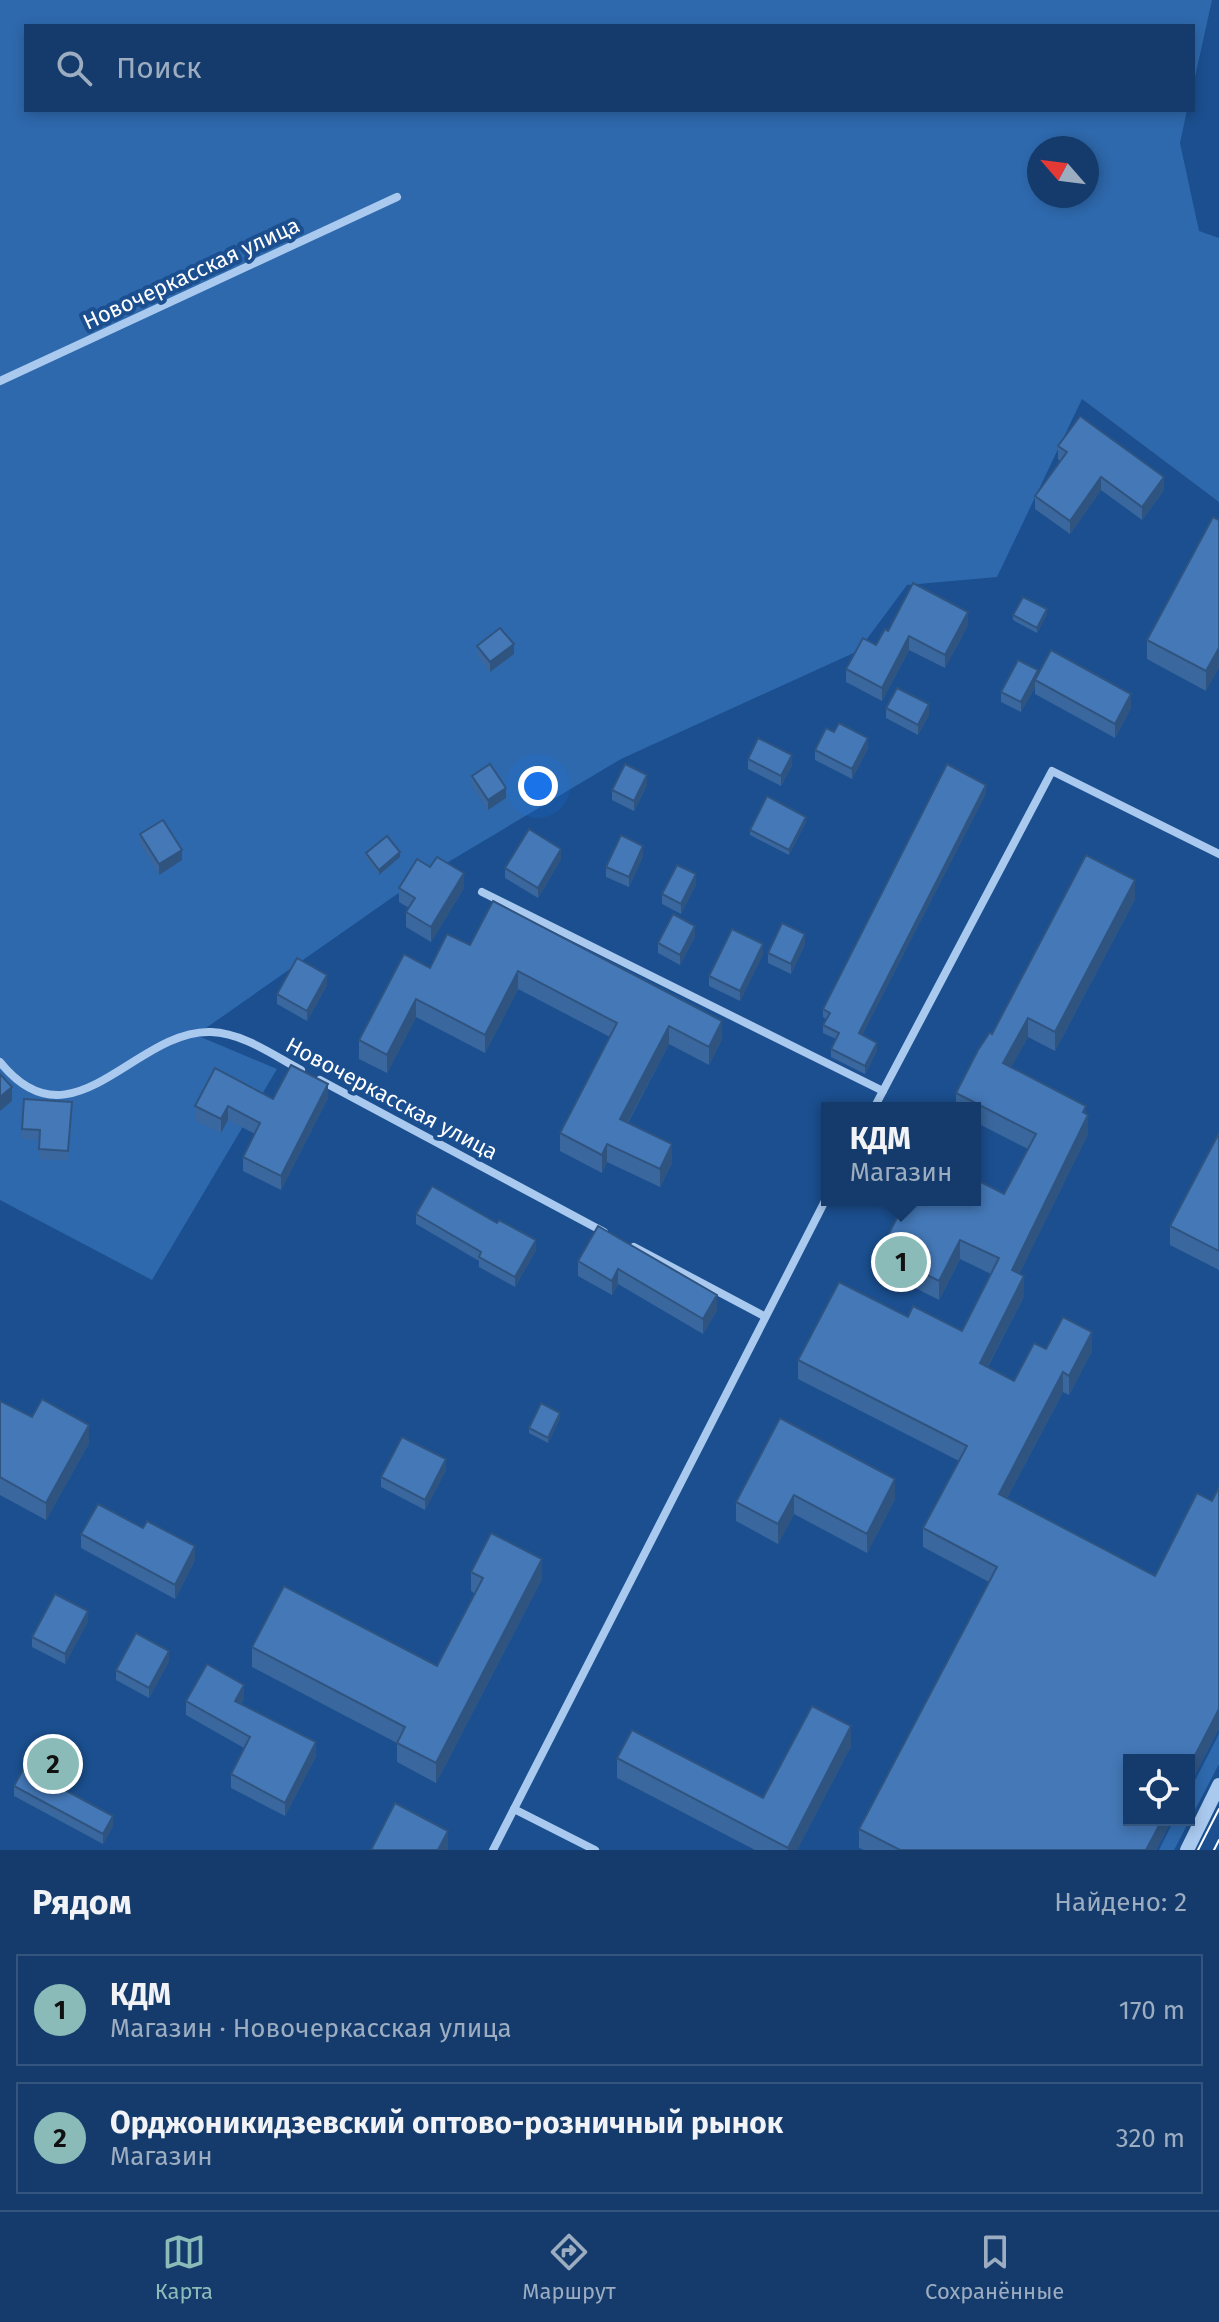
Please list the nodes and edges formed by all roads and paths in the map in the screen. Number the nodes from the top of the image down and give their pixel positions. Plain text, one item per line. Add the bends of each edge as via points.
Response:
1 (397, 197) dead end
2 (0, 381) edge
3 (1219, 854) edge
4 (482, 892) dead end
5 (0, 1062) edge
6 (883, 1091) junction
7 (877, 1102) edge
8 (822, 1206) edge
9 (611, 1235) edge
10 (625, 1243) edge
11 (764, 1316) junction
12 (1219, 1785) edge
13 (514, 1809) junction
14 (493, 1850) edge
15 (595, 1850) edge
16 (1187, 1850) edge

1 - 2 street, Новочеркасская улица
3 - 6 street via 1052,771
4 - 6 street
5 - 9 street, Новочеркасская улица via 17,1084 62,1098 182,1037 210,1032 237,1036
6 - 7 street
8 - 11 street
10 - 11 street
11 - 13 street
12 - 16 street
13 - 14 street
13 - 15 street

